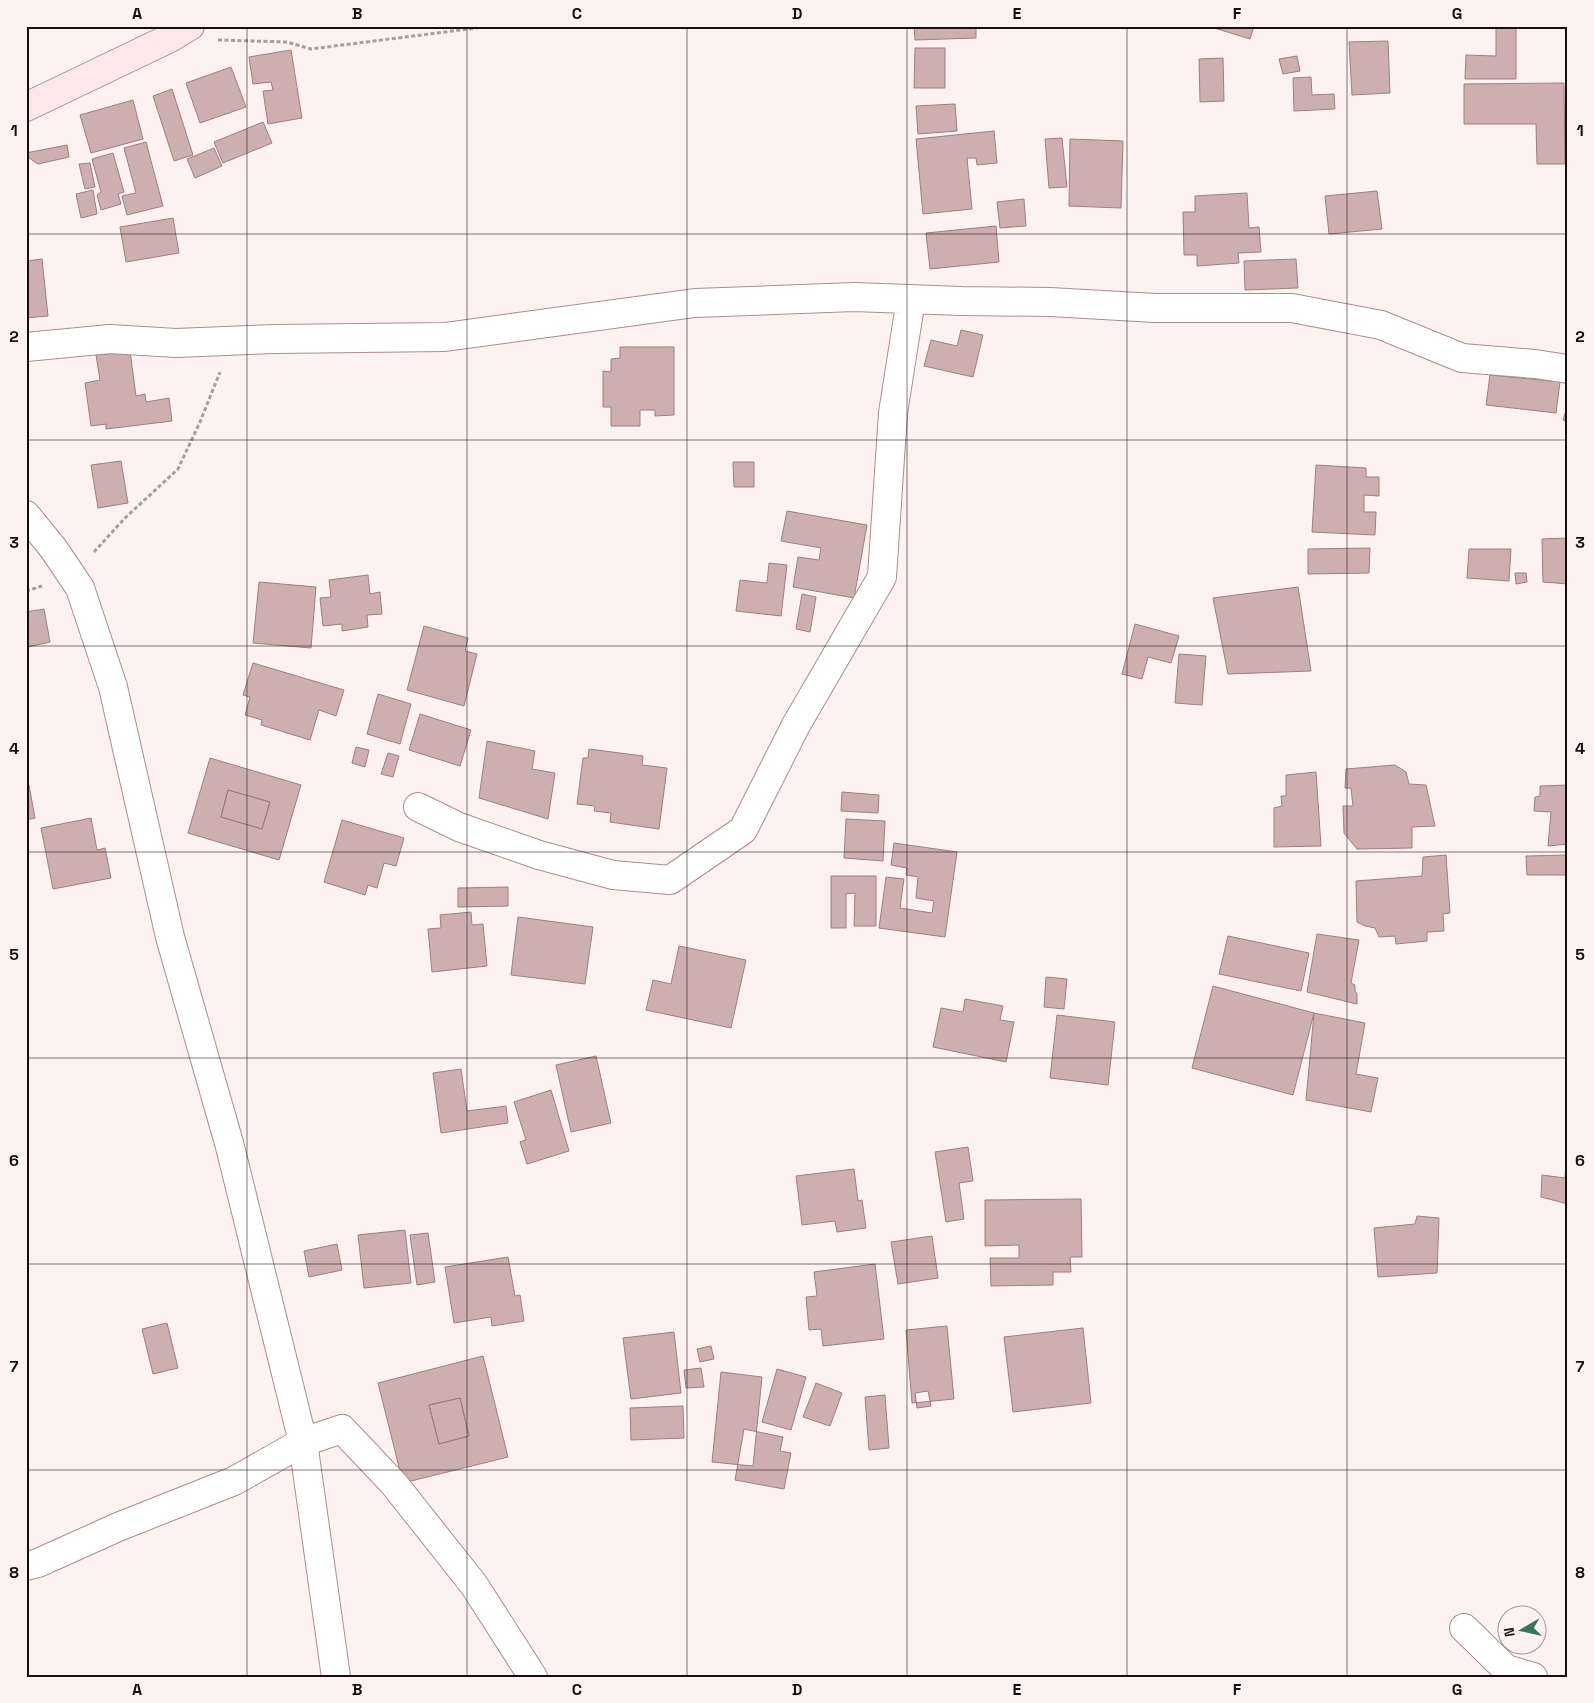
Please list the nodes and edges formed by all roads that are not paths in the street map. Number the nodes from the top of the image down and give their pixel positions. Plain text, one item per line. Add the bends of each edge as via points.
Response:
1 (180, 32) edge
2 (26, 107) edge
3 (911, 299) junction
4 (26, 346) edge
5 (1568, 369) edge
6 (26, 515) edge
7 (418, 807) dead end
8 (302, 1442) junction
9 (26, 1566) edge
10 (1464, 1628) dead end
11 (336, 1677) edge
12 (533, 1677) edge
13 (1533, 1677) edge

1 - 2 street
3 - 4 street via 854,297 695,303 446,337 176,343 110,339
3 - 5 street via 1155,308 1292,308 1381,325 1462,358
3 - 7 street via 893,414 882,577 796,724 742,830 670,880 613,875 539,856 459,827
6 - 8 street via 54,548 80,588 112,687 170,937 229,1143
8 - 9 street via 234,1481
8 - 11 street
8 - 12 street via 342,1429 394,1484 474,1585
10 - 13 street via 1506,1669

